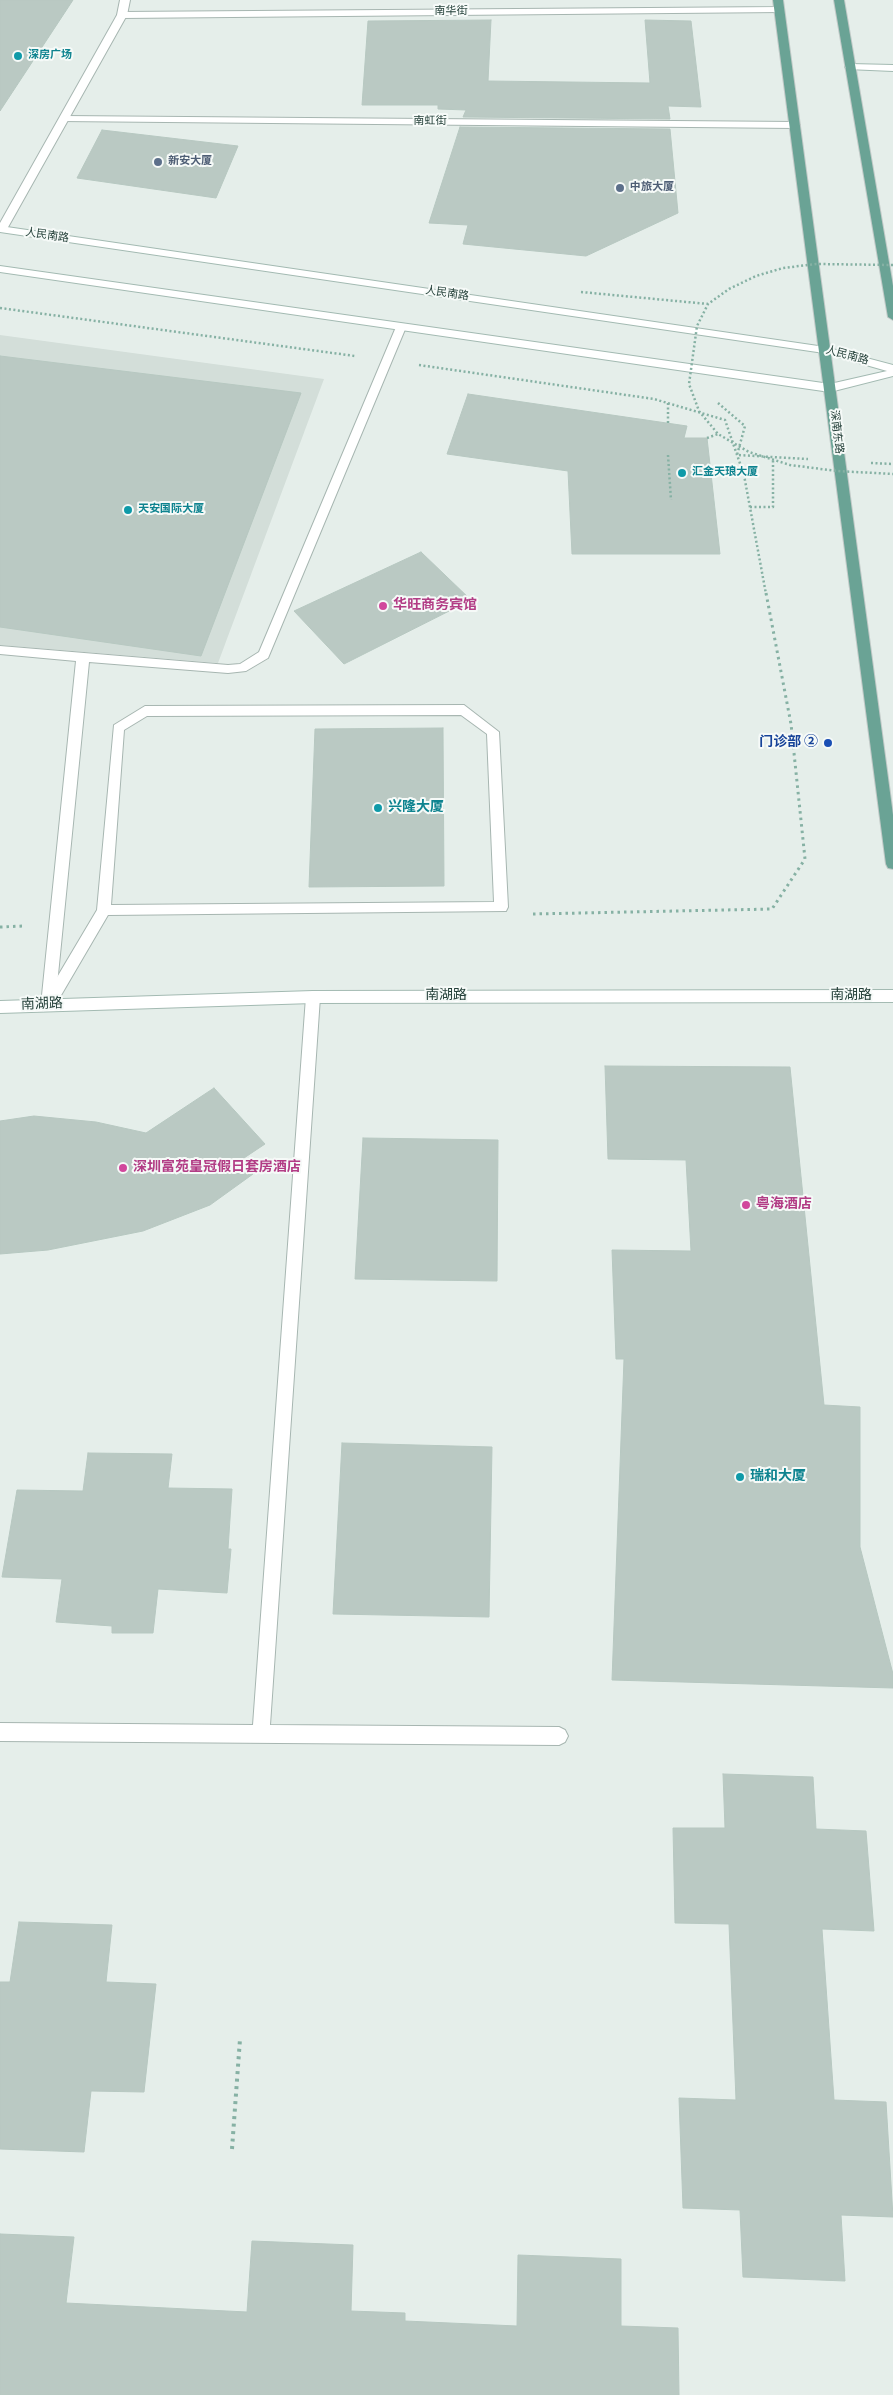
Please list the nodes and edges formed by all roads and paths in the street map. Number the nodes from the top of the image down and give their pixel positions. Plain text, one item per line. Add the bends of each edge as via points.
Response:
1 (125, 0) edge
2 (839, 0) edge
3 (779, 5) edge
4 (122, 14) junction
5 (850, 67) junction
6 (893, 68) edge
7 (64, 119) junction
8 (795, 125) junction
9 (1, 229) edge
10 (893, 265) edge
11 (0, 269) edge
12 (581, 292) dead end
13 (708, 304) junction
14 (0, 308) edge
15 (893, 318) edge
16 (401, 327) junction
17 (825, 350) junction
18 (386, 360) junction
19 (893, 368) edge
20 (893, 373) edge
21 (830, 388) junction
22 (668, 403) junction
23 (668, 423) dead end
24 (718, 434) junction
25 (708, 438) dead end
26 (668, 454) dead end
27 (773, 459) junction
28 (893, 474) edge
29 (671, 500) dead end
30 (750, 507) junction
31 (0, 650) edge
32 (83, 657) junction
33 (893, 864) edge
34 (104, 910) junction
35 (524, 915) dead end
36 (56, 925) junction
37 (0, 926) edge
38 (313, 996) junction
39 (893, 996) edge
40 (48, 1005) junction
41 (0, 1007) edge
42 (0, 1732) edge
43 (261, 1734) junction
44 (559, 1736) dead end
45 (240, 2039) dead end
46 (232, 2149) dead end

1 - 4 street
2 - 5 main road
3 - 4 street, 南华街
3 - 8 main road, 深南东路
4 - 7 street
5 - 6 street
5 - 15 main road
7 - 8 street, 南虹街
7 - 9 street
8 - 17 main road, 深南东路
9 - 17 street, 人民南路
10 - 13 path, bridge via 816,264 783,268 756,276
11 - 16 street, 人民南路
12 - 13 path, bridge
13 - 24 path, bridge via 697,326 689,384 699,411
14 - 18 path
16 - 18 street
16 - 21 street, 人民南路
17 - 19 street, 人民南路
17 - 21 main road, 深南东路
18 - 22 path via 567,385
18 - 32 street via 264,655 248,665 228,669
20 - 21 street, 人民南路
21 - 33 main road, 深南东路
22 - 23 path
22 - 30 path via 726,420 744,475
24 - 25 path
24 - 27 path, bridge via 749,452
26 - 29 path
27 - 28 path, bridge via 790,465 837,471
27 - 30 path via 773,507
30 - 35 path via 791,724 805,859 772,909
31 - 32 street
32 - 36 street
34 - 34 street via 118,728 145,711 464,710 494,732 501,907
34 - 40 street
36 - 37 path
36 - 40 street
38 - 39 street, 南湖路
38 - 40 street, 南湖路
38 - 43 street
40 - 41 street, 南湖路
42 - 43 street
43 - 44 street
45 - 46 path

